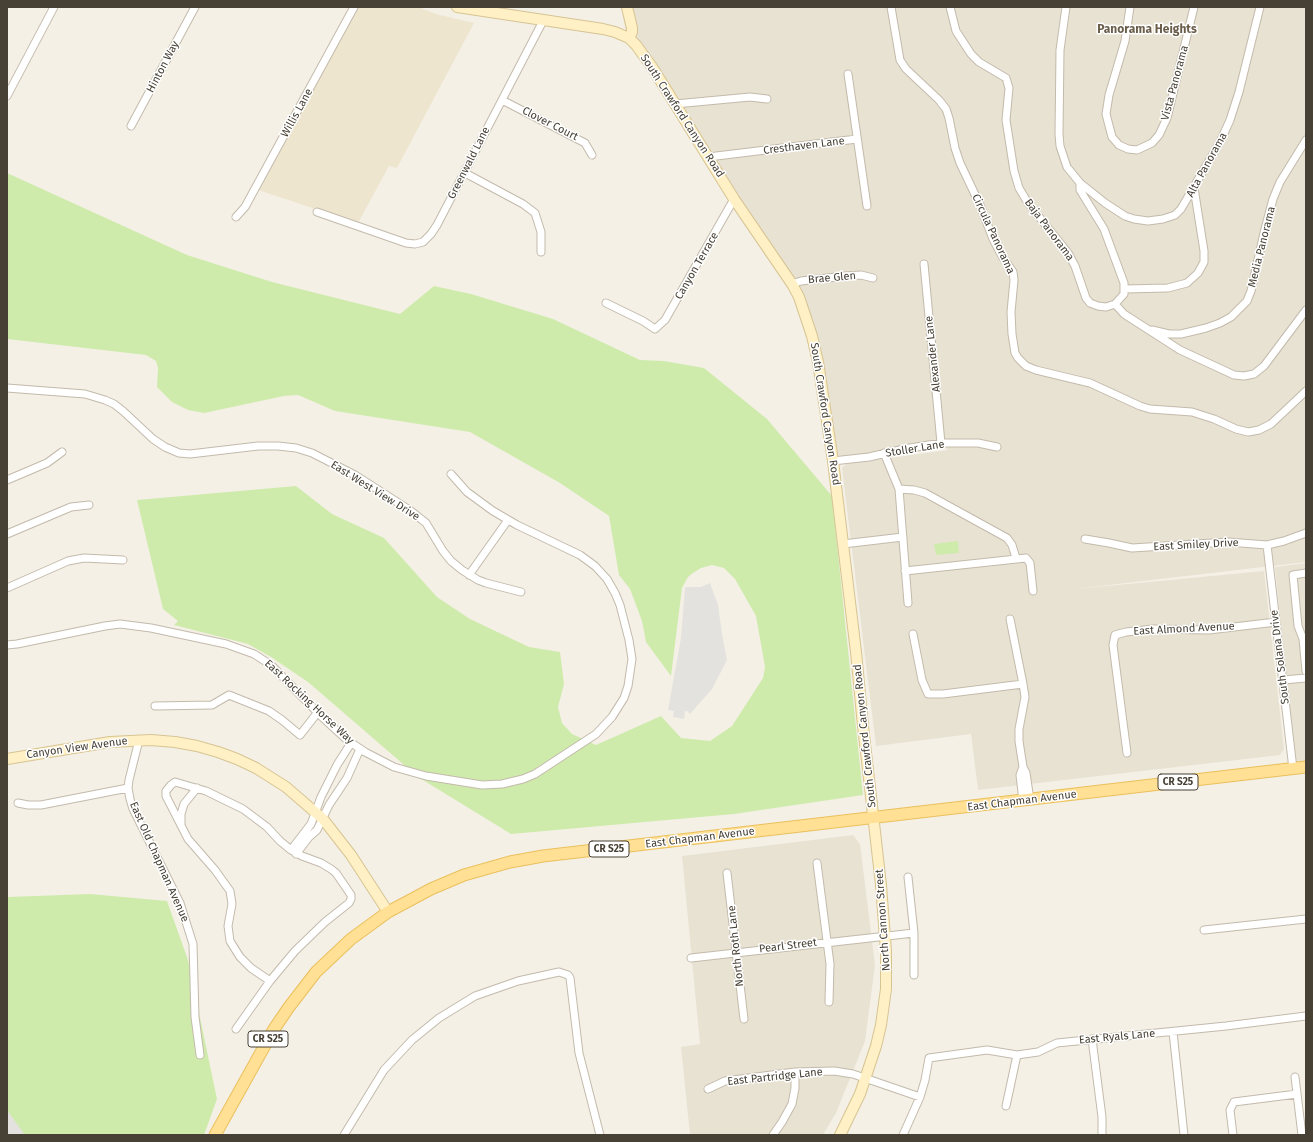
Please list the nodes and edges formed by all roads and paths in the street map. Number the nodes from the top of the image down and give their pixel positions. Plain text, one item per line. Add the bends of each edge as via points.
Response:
1 (54, 7) edge
2 (195, 7) edge
3 (354, 7) edge
4 (457, 7) edge
5 (627, 7) edge
6 (891, 7) edge
7 (950, 7) edge
8 (1066, 7) edge
9 (1130, 7) edge
10 (1194, 7) edge
11 (1260, 7) edge
12 (544, 20) junction
13 (629, 38) junction
14 (848, 74) dead end
15 (7, 96) edge
16 (767, 99) dead end
17 (502, 100) junction
18 (675, 104) junction
19 (131, 126) dead end
20 (856, 139) junction
21 (1306, 140) edge
22 (592, 155) dead end
23 (708, 157) junction
24 (465, 173) junction
25 (1080, 183) junction
26 (1194, 187) junction
27 (734, 199) junction
28 (867, 206) dead end
29 (317, 212) dead end
30 (236, 217) dead end
31 (541, 252) dead end
32 (924, 264) dead end
33 (873, 278) dead end
34 (792, 284) junction
35 (1124, 289) junction
36 (606, 303) dead end
37 (1115, 304) junction
38 (1306, 310) edge
39 (1148, 329) junction
40 (7, 388) edge
41 (1306, 391) edge
42 (941, 443) junction
43 (997, 447) dead end
44 (62, 452) dead end
45 (884, 453) junction
46 (833, 461) junction
47 (451, 474) dead end
48 (7, 480) edge
49 (899, 489) junction
50 (89, 505) dead end
51 (508, 520) junction
52 (1306, 533) edge
53 (7, 534) edge
54 (902, 538) junction
55 (1085, 539) dead end
56 (843, 544) junction
57 (1267, 545) junction
58 (1016, 558) junction
59 (123, 560) dead end
60 (906, 571) junction
61 (1306, 573) edge
62 (469, 575) junction
63 (7, 588) edge
64 (1033, 591) dead end
65 (521, 592) dead end
66 (908, 603) dead end
67 (1010, 619) dead end
68 (1276, 622) junction
69 (914, 634) dead end
70 (7, 645) edge
71 (1306, 671) edge
72 (1306, 678) edge
73 (1283, 680) junction
74 (1023, 684) junction
75 (154, 706) dead end
76 (318, 712) junction
77 (139, 740) junction
78 (351, 743) junction
79 (360, 749) junction
80 (1127, 753) dead end
81 (7, 759) edge
82 (1306, 767) edge
83 (1293, 769) junction
84 (128, 788) junction
85 (197, 788) junction
86 (1026, 800) junction
87 (18, 802) dead end
88 (320, 815) junction
89 (874, 818) junction
90 (182, 826) junction
91 (293, 852) junction
92 (817, 863) dead end
93 (727, 874) dead end
94 (908, 877) dead end
95 (388, 912) junction
96 (1306, 919) edge
97 (1204, 930) dead end
98 (914, 932) junction
99 (886, 935) junction
100 (827, 942) junction
101 (736, 952) junction
102 (691, 958) dead end
103 (914, 975) dead end
104 (270, 981) junction
105 (829, 1002) dead end
106 (1306, 1016) edge
107 (744, 1019) dead end
108 (236, 1029) dead end
109 (1173, 1032) junction
110 (1092, 1039) junction
111 (200, 1055) dead end
112 (1017, 1055) junction
113 (795, 1072) junction
114 (1295, 1076) dead end
115 (866, 1078) junction
116 (708, 1089) dead end
117 (1297, 1094) junction
118 (920, 1097) junction
119 (1006, 1106) dead end
120 (215, 1135) edge
121 (344, 1135) edge
122 (600, 1135) edge
123 (773, 1135) edge
124 (840, 1135) edge
125 (903, 1135) edge
126 (1102, 1135) edge
127 (1184, 1135) edge
128 (1233, 1135) edge
129 (1302, 1135) edge

1 - 15 street
2 - 19 street, Hinton Way
3 - 30 street, Willis Lane via 245,207
4 - 12 main road
5 - 13 main road via 632,28
6 - 41 street, Circula Panorama via 900,60 946,109 960,163 1002,256 1013,272 1012,334 1015,353 1026,366 1090,383 1150,409 1192,412 1248,432 1271,424
7 - 37 street, Baja Panorama via 956,31 971,54 979,62 1003,75 1008,82 1007,124 1014,171 1022,194 1068,253 1090,303 1106,307
8 - 25 street via 1060,50 1059,134 1064,161
9 - 10 street, Vista Panorama via 1125,41 1106,114 1112,137 1128,150 1138,150 1152,143 1159,135 1166,118
11 - 26 street, Alta Panorama via 1230,120
12 - 13 main road via 609,31
12 - 17 street, Greenwald Lane
13 - 18 main road, South Crawford Canyon Road via 642,53
14 - 20 street
16 - 18 street via 750,97
17 - 22 street, Clover Court via 585,143
17 - 24 street, Greenwald Lane
18 - 23 main road, South Crawford Canyon Road
20 - 23 street, Cresthaven Lane
20 - 28 street, Cresthaven Lane
21 - 39 street, Media Panorama via 1280,182 1247,301 1231,317 1206,328 1181,334
23 - 27 main road, South Crawford Canyon Road
24 - 29 street, Greenwald Lane via 437,226 423,242 406,242
24 - 31 street via 535,213 541,232
25 - 26 street, Alta Panorama via 1125,216 1148,221 1175,215
25 - 35 street via 1080,190 1104,229
26 - 35 street via 1204,251 1204,262 1198,273 1187,283 1168,288
27 - 34 main road, South Crawford Canyon Road
27 - 36 street, Canyon Terrace via 665,320 655,329
32 - 42 street, Alexander Lane
33 - 34 street, Brae Glen via 861,275 845,276
34 - 46 main road, South Crawford Canyon Road via 812,336
35 - 37 street via 1124,294
37 - 39 street via 1124,314
38 - 39 street via 1264,366 1254,374 1244,376 1180,350
40 - 62 street, East West View Drive via 85,394 105,400 123,411 165,448 179,452 190,454 278,446 312,453 355,475 411,510 426,523 451,561
42 - 43 street, Stoller Lane via 978,443
42 - 45 street, Stoller Lane
44 - 48 street via 47,463
45 - 46 street, Stoller Lane
45 - 49 street
46 - 56 main road, South Crawford Canyon Road
47 - 51 street, East Rocking Horse Way via 467,492
49 - 54 street
49 - 58 street via 925,493 1007,538
50 - 53 street via 71,507
51 - 62 street
51 - 79 street, East Rocking Horse Way via 580,554 607,579 620,605 632,659 628,686 618,709 596,734 535,774 502,784 482,785 426,776 394,766
52 - 57 street, East Smiley Drive
54 - 56 street
54 - 60 street
55 - 57 street, East Smiley Drive via 1132,548 1228,542
56 - 89 main road, South Crawford Canyon Road
57 - 68 street, South Solana Drive
58 - 60 street
58 - 64 street via 1028,560
59 - 63 street via 84,558 68,562
60 - 66 street
61 - 71 street via 1293,574
62 - 65 street, East West View Drive via 486,583
67 - 74 street
68 - 73 street, South Solana Drive
68 - 80 street, East Almond Avenue via 1208,630 1153,628 1115,635 1113,645
69 - 74 street via 922,680 928,694
70 - 76 street, East Rocking Horse Way via 120,624 166,631 226,644 254,654 278,671
72 - 73 street
73 - 83 street, South Solana Drive
74 - 86 street via 1025,697 1019,741 1022,767 1026,773
75 - 76 street via 212,705 229,695 269,711 300,735
76 - 78 street, East Rocking Horse Way
77 - 81 main road, Canyon View Avenue via 110,742
77 - 84 street, East Old Chapman Avenue
77 - 88 main road, Canyon View Avenue via 175,742 237,759 276,780
78 - 79 street, East Rocking Horse Way
78 - 88 street via 321,797
79 - 88 street via 347,778
82 - 83 main road, East Chapman Avenue / CR S25
83 - 86 main road, East Chapman Avenue / CR S25
84 - 87 street via 41,805
84 - 111 street, East Old Chapman Avenue via 133,810 180,903 193,944 195,1017
85 - 90 street via 184,804 181,814
85 - 90 street via 175,782 166,791 166,796
85 - 91 street via 255,817
86 - 89 main road, East Chapman Avenue / CR S25
88 - 91 street
88 - 95 main road, Canyon View Avenue via 351,854
89 - 95 main road, East Chapman Avenue / CR S25 via 525,859 450,880
89 - 99 main road, North Cannon Street
90 - 104 street via 188,839 230,891 232,904 228,934 233,947 240,957
91 - 104 street via 336,873 347,888 351,899 309,936
92 - 100 street
93 - 101 street, North Roth Lane
94 - 98 street
95 - 120 main road, East Chapman Avenue / CR S25 via 351,939 305,985 274,1029
96 - 97 street
98 - 99 street, Pearl Street
98 - 103 street
99 - 100 street, Pearl Street
99 - 115 main road, North Cannon Street via 884,1010
100 - 101 street, Pearl Street
100 - 105 street via 830,964
101 - 102 street, Pearl Street
101 - 107 street, North Roth Lane
104 - 108 street
106 - 109 street, East Ryals Lane
109 - 110 street, East Ryals Lane
109 - 127 street
110 - 112 street, East Ryals Lane via 1057,1043 1038,1052
110 - 126 street
112 - 118 street, East Ryals Lane via 986,1050 929,1058
112 - 119 street
113 - 115 street, East Partridge Lane via 834,1071
113 - 116 street, East Partridge Lane via 725,1081
113 - 123 street via 792,1104
114 - 117 street
115 - 118 street, East Partridge Lane
115 - 124 main road, North Cannon Street
117 - 128 street via 1234,1102 1230,1110
117 - 129 street
118 - 125 street
121 - 122 street via 384,1070 412,1040 439,1018 475,996 518,981 559,972 570,978 579,1053

